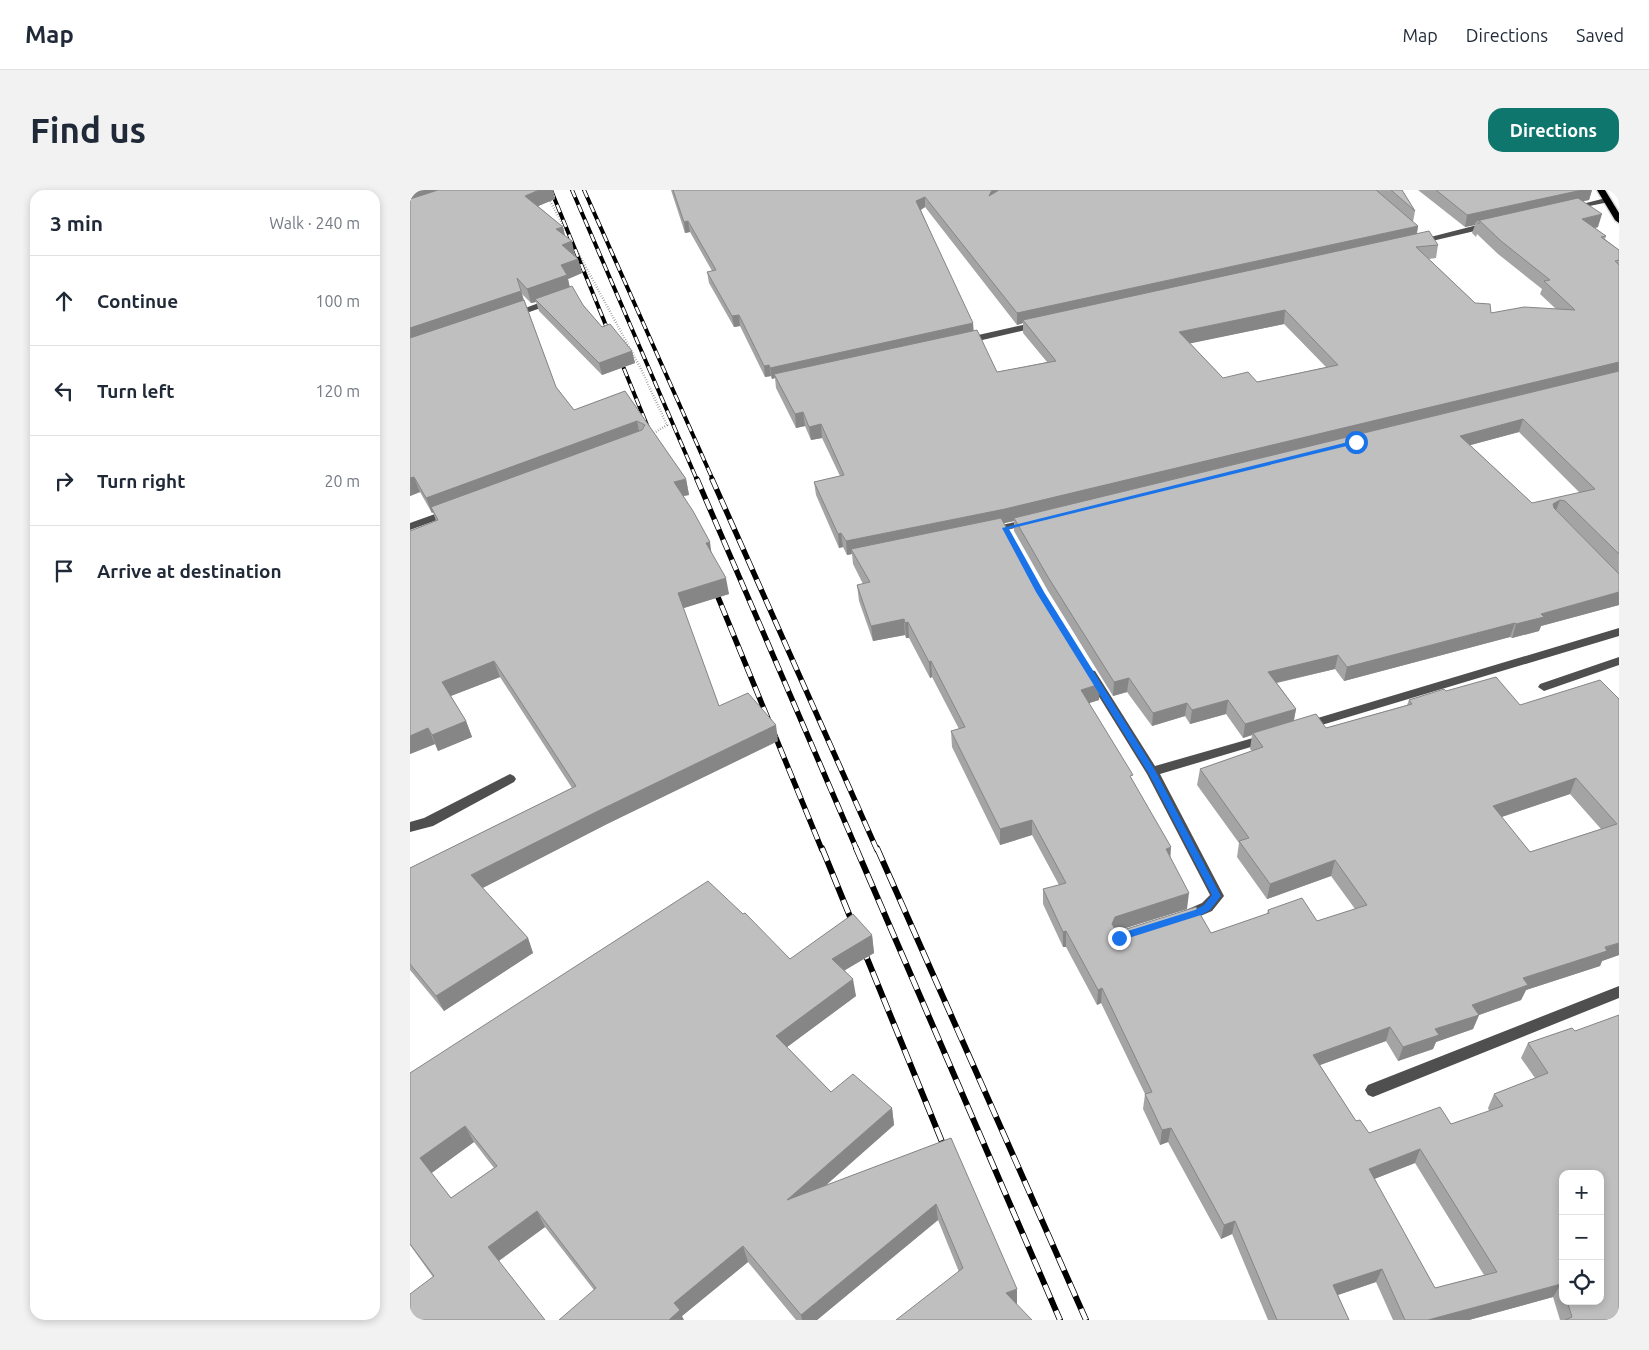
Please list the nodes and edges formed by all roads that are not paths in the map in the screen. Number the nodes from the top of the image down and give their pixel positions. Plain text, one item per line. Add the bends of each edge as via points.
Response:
1 (1601, 190) edge
2 (1606, 200) junction
3 (1559, 210) edge
4 (1619, 220) edge
5 (1502, 223) edge
6 (1406, 243) edge
7 (558, 299) edge
8 (502, 318) edge
9 (1046, 323) edge
10 (959, 342) edge
11 (456, 510) edge
12 (1043, 518) edge
13 (410, 527) edge
14 (976, 534) edge
15 (1619, 632) edge
16 (1084, 661) edge
17 (1619, 662) edge
18 (1544, 687) dead end
19 (1295, 729) edge
20 (1276, 735) edge
21 (1152, 772) junction
22 (510, 779) dead end
23 (410, 827) edge
24 (1171, 921) edge
25 (1619, 992) edge
26 (1373, 1090) dead end

1 - 2 main road
2 - 3 street
2 - 4 main road
5 - 6 street via 1422,236
7 - 8 street
9 - 10 street
11 - 13 street
12 - 14 street via 1007,532
15 - 19 street
16 - 21 street
17 - 18 street
20 - 21 street
21 - 24 street via 1217,896 1198,913
22 - 23 street via 428,822
25 - 26 street

